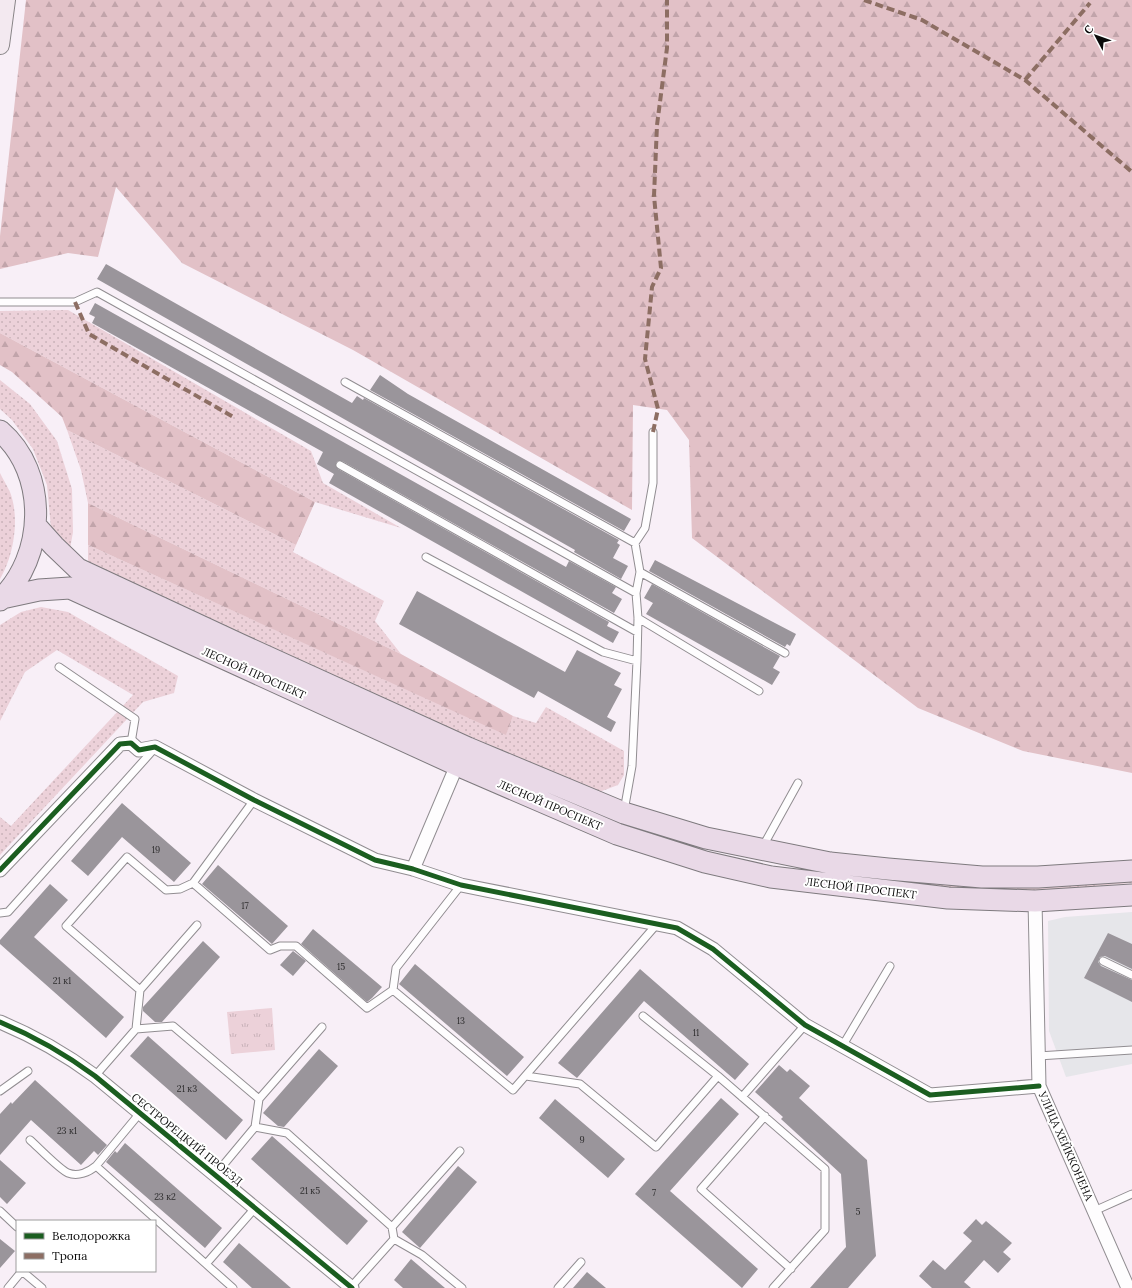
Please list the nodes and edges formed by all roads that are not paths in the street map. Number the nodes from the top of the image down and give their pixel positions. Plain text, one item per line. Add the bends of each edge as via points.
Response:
1 (6, 0) edge
2 (0, 45) edge
3 (0, 302) edge
4 (345, 382) dead end
5 (0, 431) edge
6 (653, 432) dead end
7 (340, 465) dead end
8 (36, 526) junction
9 (634, 543) junction
10 (426, 557) dead end
11 (640, 572) junction
12 (636, 593) junction
13 (1, 599) edge
14 (638, 618) junction
15 (637, 632) junction
16 (785, 653) dead end
17 (637, 661) junction
18 (59, 667) dead end
19 (759, 691) dead end
20 (131, 743) junction
21 (156, 747) junction
22 (457, 765) junction
23 (798, 783) dead end
24 (254, 800) junction
25 (624, 813) junction
26 (616, 834) junction
27 (762, 848) junction
28 (413, 869) junction
29 (0, 870) edge
30 (1132, 871) edge
31 (193, 883) junction
32 (461, 885) junction
33 (1132, 894) edge
34 (1035, 900) junction
35 (0, 913) edge
36 (657, 924) junction
37 (197, 925) dead end
38 (1103, 961) dead end
39 (890, 966) dead end
40 (1132, 975) edge
41 (140, 990) junction
42 (393, 990) junction
43 (643, 1016) dead end
44 (0, 1022) edge
45 (805, 1025) junction
46 (322, 1027) dead end
47 (136, 1029) junction
48 (843, 1045) junction
49 (1132, 1050) edge
50 (1038, 1056) junction
51 (28, 1071) dead end
52 (95, 1076) junction
53 (526, 1076) junction
54 (718, 1076) junction
55 (1039, 1086) junction
56 (0, 1091) edge
57 (742, 1097) junction
58 (259, 1099) junction
59 (140, 1113) junction
60 (765, 1116) junction
61 (255, 1127) junction
62 (30, 1140) dead end
63 (460, 1151) dead end
64 (96, 1166) junction
65 (215, 1175) junction
66 (1132, 1194) edge
67 (255, 1208) junction
68 (0, 1211) edge
69 (1094, 1211) junction
70 (16, 1226) edge
71 (392, 1227) junction
72 (394, 1239) junction
73 (581, 1262) dead end
74 (206, 1264) junction
75 (791, 1268) junction
76 (21, 1272) edge
77 (23, 1272) edge
78 (8, 1288) edge
79 (42, 1288) edge
80 (233, 1288) edge
81 (352, 1288) edge
82 (462, 1288) edge
83 (558, 1288) edge
84 (773, 1288) edge
85 (1128, 1288) edge

1 - 2 main road
3 - 12 lane via 75,302 97,292
4 - 9 lane
5 - 8 main road via 18,453 30,476 36,500
6 - 9 lane via 653,483 648,513 645,528
7 - 15 lane
8 - 13 main road via 30,553 19,577
8 - 25 main road, ЛЕСНОЙ ПРОСПЕКТ via 78,569 468,748
9 - 11 lane
10 - 17 lane via 603,652
11 - 12 lane
11 - 16 lane
12 - 14 lane
13 - 22 main road, ЛЕСНОЙ ПРОСПЕКТ via 39,590 70,588
14 - 15 lane
14 - 19 lane
15 - 17 lane
17 - 25 lane via 632,766
18 - 20 lane via 135,719
20 - 21 street via 139,750
20 - 29 street via 120,744
21 - 24 street
21 - 35 lane via 8,912
22 - 26 main road, ЛЕСНОЙ ПРОСПЕКТ
22 - 28 street
23 - 27 lane
24 - 28 street via 375,860
24 - 31 lane
25 - 26 main road
25 - 27 main road, ЛЕСНОЙ ПРОСПЕКТ via 706,838
26 - 34 main road, ЛЕСНОЙ ПРОСПЕКТ via 705,862 771,877 948,898
27 - 30 main road, ЛЕСНОЙ ПРОСПЕКТ via 830,863 982,877 1038,877
28 - 32 street
31 - 41 lane via 180,889 166,890 127,857 66,926
31 - 42 lane via 270,950 280,946 296,946 367,1008
32 - 36 street
32 - 42 lane via 396,968
33 - 34 main road, ЛЕСНОЙ ПРОСПЕКТ
34 - 50 street, УЛИЦА ХЕЙККОНЕНА
36 - 45 street via 677,928 713,949
36 - 53 lane
37 - 41 lane
38 - 40 lane
39 - 48 lane
41 - 47 lane
42 - 53 lane via 513,1090
43 - 54 lane
44 - 52 street, СЕСТРОРЕЦКИЙ ПРОЕЗД via 59,1050
45 - 48 street
45 - 57 lane
46 - 58 lane
47 - 52 lane
47 - 58 lane via 173,1026
48 - 55 street via 930,1095
49 - 50 lane
50 - 55 street, УЛИЦА ХЕЙККОНЕНА
51 - 56 lane
52 - 59 street, СЕСТРОРЕЦКИЙ ПРОЕЗД
53 - 54 lane via 580,1084 656,1147
54 - 57 lane
55 - 69 street, УЛИЦА ХЕЙККОНЕНА
57 - 60 lane
58 - 61 lane
59 - 64 lane
59 - 65 street, СЕСТРОРЕЦКИЙ ПРОЕЗД
60 - 75 lane via 825,1169 824,1230
60 - 75 lane via 702,1189
61 - 65 lane
61 - 71 lane via 287,1134
62 - 64 lane via 67,1173 88,1172
63 - 71 lane
64 - 74 lane
65 - 67 street, СЕСТРОРЕЦКИЙ ПРОЕЗД
66 - 69 lane
67 - 74 lane
67 - 81 street, СЕСТРОРЕЦКИЙ ПРОЕЗД
68 - 70 lane
69 - 85 street, УЛИЦА ХЕЙККОНЕНА
71 - 72 lane
72 - 81 lane
72 - 82 lane via 422,1255
73 - 83 lane
74 - 80 lane
75 - 84 lane
76 - 78 lane
77 - 79 lane

